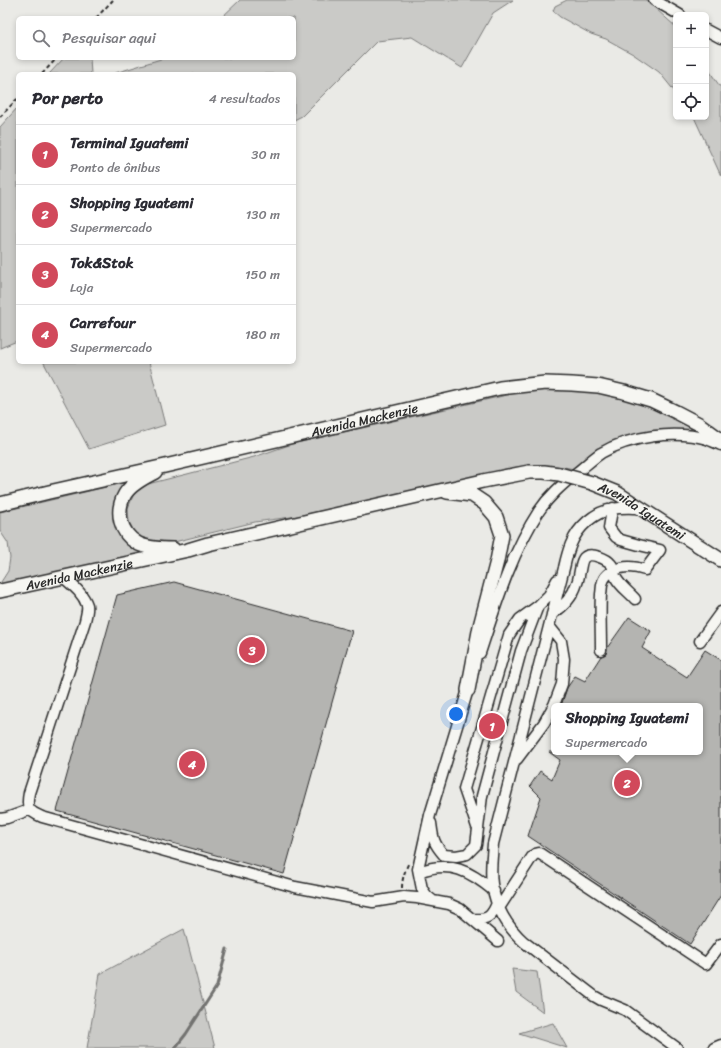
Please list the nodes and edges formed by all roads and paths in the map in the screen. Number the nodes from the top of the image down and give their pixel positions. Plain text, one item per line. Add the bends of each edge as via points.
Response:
1 (113, 0) edge
2 (654, 0) edge
3 (675, 12) edge
4 (98, 16) edge
5 (709, 32) edge
6 (721, 38) edge
7 (55, 60) edge
8 (44, 72) edge
9 (16, 100) edge
10 (0, 117) edge
11 (721, 440) edge
12 (721, 445) edge
13 (165, 466) junction
14 (438, 491) junction
15 (0, 504) edge
16 (613, 508) junction
17 (641, 508) junction
18 (188, 550) junction
19 (721, 560) edge
20 (564, 568) junction
21 (614, 570) junction
22 (63, 578) junction
23 (0, 591) edge
24 (635, 599) dead end
25 (538, 606) junction
26 (721, 612) edge
27 (552, 614) junction
28 (549, 626) junction
29 (700, 641) dead end
30 (601, 650) dead end
31 (468, 690) junction
32 (555, 703) edge
33 (551, 710) edge
34 (513, 764) junction
35 (29, 810) junction
36 (430, 815) junction
37 (0, 819) edge
38 (478, 831) junction
39 (410, 857) dead end
40 (419, 872) junction
41 (402, 888) dead end
42 (494, 891) junction
43 (432, 900) junction
44 (498, 906) junction
45 (472, 919) junction
46 (498, 941) dead end
47 (721, 944) edge
48 (721, 1045) edge
49 (677, 1048) edge
50 (714, 1048) edge

1 - 4 path
2 - 3 street
5 - 6 street
7 - 8 path
9 - 10 path
11 - 13 main road, Avenida Mackenzie via 699,424 651,400 598,386 545,383 500,388
12 - 31 street via 707,439 688,436 638,438 602,453 560,486 540,509 522,538 498,596
13 - 15 main road, Avenida Mackenzie
13 - 18 main road via 140,480 126,493 121,505 121,524 128,536 138,544
14 - 17 main road, Avenida Iguatemi, bridge via 529,472 544,472 592,483
14 - 18 main road, Avenida Mackenzie
14 - 31 main road via 472,496 484,503 496,517 502,536 480,626
16 - 17 street
16 - 20 street via 599,512 580,530 572,542
16 - 21 street via 609,528 616,537 660,550 646,570 625,566
17 - 19 main road, Avenida Iguatemi
18 - 22 main road, Avenida Mackenzie
20 - 25 street via 549,595
20 - 27 street
21 - 24 street via 616,579
21 - 27 street via 609,562 594,555 586,556 575,589 567,602
21 - 30 street via 606,575 602,583
22 - 23 main road, Avenida Mackenzie
22 - 35 street via 74,586 87,606 85,621 29,793
25 - 38 street via 521,651 482,796
25 - 38 street via 520,619 509,635 464,788
26 - 29 street
27 - 28 street
28 - 32 street via 561,641 564,658 562,684
28 - 34 street
31 - 36 street
33 - 34 street
34 - 42 street via 493,844
35 - 37 street
35 - 43 street via 42,817 295,887 372,902 404,897
36 - 38 street via 433,838 444,855 467,854 476,845
36 - 40 street
39 - 41 path via 403,875
40 - 42 street via 436,867 460,870 473,875
40 - 43 street via 422,890
42 - 44 street
43 - 45 street via 460,909
44 - 45 street via 491,916
44 - 47 street via 535,854 539,853 706,964
44 - 49 street via 515,934 535,952 594,996 625,1010
45 - 46 street
48 - 50 street

